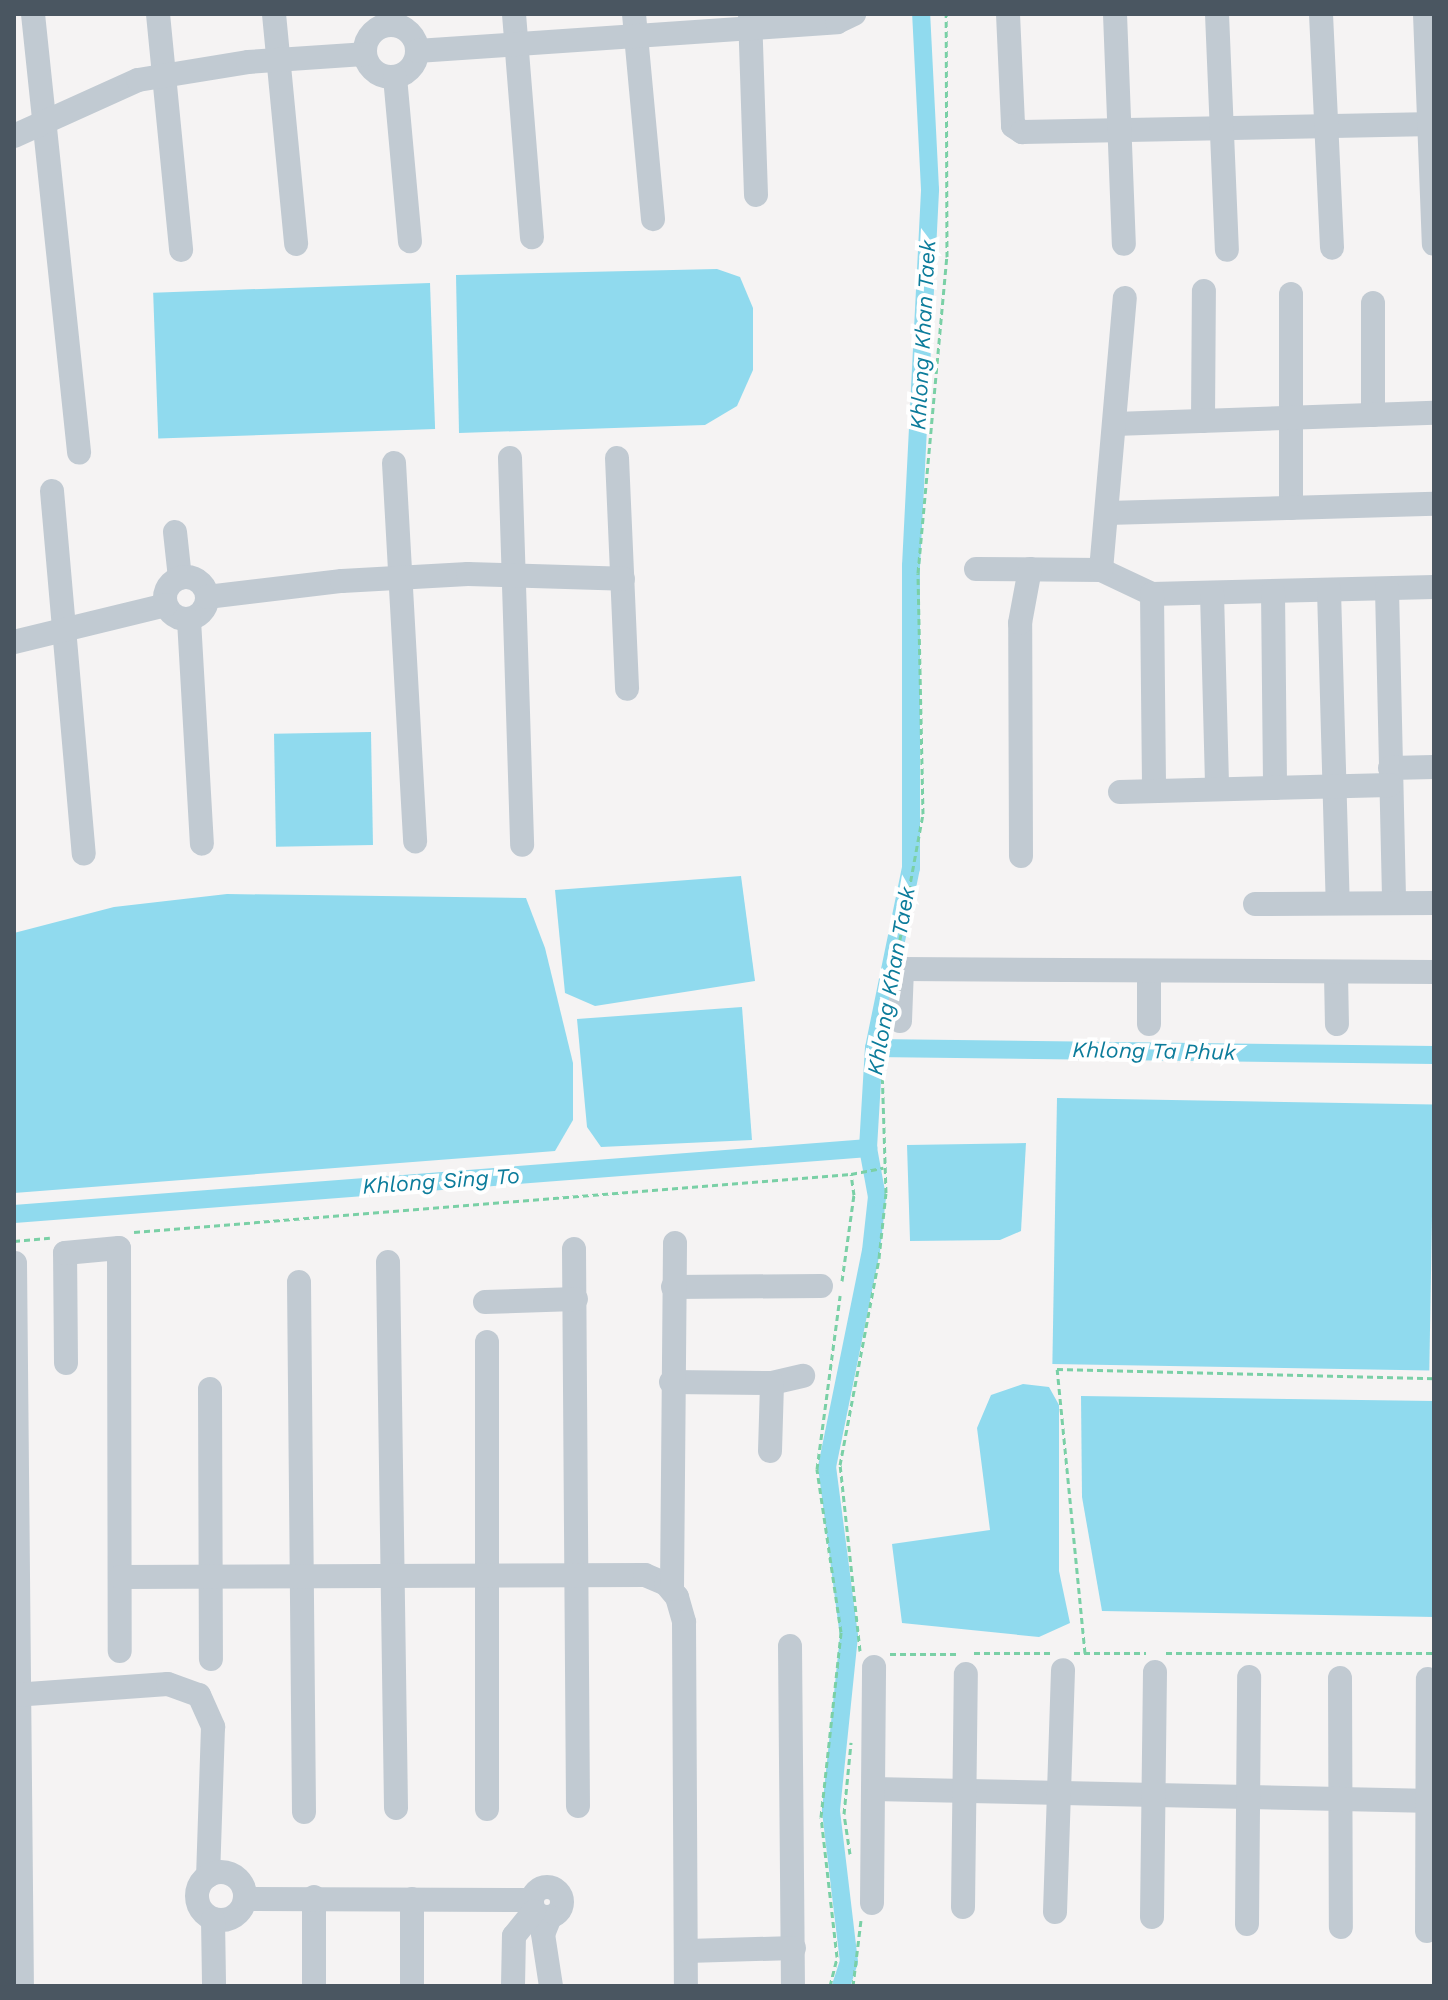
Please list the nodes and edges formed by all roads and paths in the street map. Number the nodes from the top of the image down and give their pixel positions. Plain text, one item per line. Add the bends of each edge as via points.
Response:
1 (33, 14) edge
2 (158, 14) edge
3 (274, 14) edge
4 (514, 14) edge
5 (854, 14) edge
6 (946, 14) edge
7 (1008, 14) edge
8 (1115, 14) edge
9 (1217, 14) edge
10 (1321, 14) edge
11 (1425, 14) edge
12 (387, 19) edge
13 (750, 21) edge
14 (635, 24) edge
15 (516, 43) junction
16 (417, 51) junction
17 (364, 54) junction
18 (278, 60) junction
19 (164, 75) junction
20 (395, 77) junction
21 (44, 122) junction
22 (1431, 124) edge
23 (1324, 126) junction
24 (1222, 128) junction
25 (1118, 131) junction
26 (14, 136) edge
27 (756, 195) dead end
28 (653, 219) dead end
29 (532, 237) dead end
30 (410, 241) dead end
31 (296, 244) dead end
32 (1124, 244) dead end
33 (1434, 244) edge
34 (1332, 248) dead end
35 (181, 250) dead end
36 (1227, 250) dead end
37 (1204, 291) dead end
38 (1291, 294) dead end
39 (1125, 298) dead end
40 (1373, 303) dead end
41 (1434, 413) edge
42 (1373, 415) junction
43 (1291, 418) junction
44 (1203, 421) junction
45 (1115, 424) junction
46 (79, 453) dead end
47 (510, 458) dead end
48 (617, 458) dead end
49 (394, 463) dead end
50 (52, 491) dead end
51 (1434, 504) edge
52 (1291, 508) junction
53 (1107, 513) junction
54 (175, 532) dead end
55 (976, 569) dead end
56 (1030, 569) junction
57 (1101, 570) junction
58 (514, 576) junction
59 (180, 578) junction
60 (401, 578) junction
61 (623, 579) junction
62 (1434, 587) edge
63 (1387, 589) junction
64 (1329, 590) junction
65 (1273, 592) junction
66 (1212, 593) junction
67 (1152, 594) junction
68 (207, 597) junction
69 (166, 605) junction
70 (189, 620) junction
71 (64, 629) junction
72 (14, 642) edge
73 (627, 689) dead end
74 (1434, 767) edge
75 (1390, 777) junction
76 (1334, 786) junction
77 (1275, 788) junction
78 (1217, 789) junction
79 (1154, 791) junction
80 (1120, 792) dead end
81 (415, 841) dead end
82 (202, 844) dead end
83 (522, 845) dead end
84 (84, 854) dead end
85 (1021, 856) dead end
86 (1338, 903) junction
87 (1394, 903) junction
88 (1434, 903) edge
89 (1255, 904) dead end
90 (897, 954) dead end
91 (1149, 971) junction
92 (1434, 972) edge
93 (1336, 974) junction
94 (1149, 1024) dead end
95 (1337, 1024) dead end
96 (891, 1026) joint
97 (883, 1168) junction
98 (853, 1174) junction
99 (125, 1233) dead end
100 (61, 1237) dead end
101 (675, 1243) dead end
102 (574, 1249) dead end
103 (15, 1252) edge
104 (388, 1262) dead end
105 (299, 1282) dead end
106 (821, 1286) dead end
107 (673, 1287) junction
108 (576, 1299) junction
109 (485, 1302) dead end
110 (487, 1342) dead end
111 (66, 1363) dead end
112 (803, 1376) dead end
113 (1434, 1378) edge
114 (671, 1382) junction
115 (772, 1383) junction
116 (210, 1389) dead end
117 (770, 1451) dead end
118 (579, 1575) junction
119 (304, 1576) junction
120 (396, 1576) junction
121 (487, 1576) junction
122 (120, 1577) junction
123 (211, 1577) junction
124 (672, 1589) junction
125 (790, 1646) dead end
126 (120, 1651) dead end
127 (1085, 1653) dead end
128 (211, 1659) dead end
129 (866, 1667) joint
130 (1063, 1670) dead end
131 (1155, 1672) dead end
132 (966, 1674) dead end
133 (1249, 1677) dead end
134 (1340, 1678) dead end
135 (1428, 1679) dead end
136 (18, 1695) edge
137 (851, 1740) dead end
138 (873, 1789) junction
139 (964, 1791) junction
140 (1059, 1793) junction
141 (1153, 1795) junction
142 (1248, 1797) junction
143 (1340, 1799) junction
144 (1431, 1801) edge
145 (578, 1806) dead end
146 (396, 1808) dead end
147 (487, 1809) dead end
148 (304, 1812) dead end
149 (851, 1859) dead end
150 (208, 1876) junction
151 (314, 1897) junction
152 (245, 1899) junction
153 (412, 1899) junction
154 (865, 1904) joint
155 (963, 1907) dead end
156 (539, 1909) junction
157 (1055, 1912) dead end
158 (1152, 1917) dead end
159 (213, 1919) junction
160 (1247, 1924) dead end
161 (1341, 1927) dead end
162 (1427, 1931) dead end
163 (794, 1948) junction
164 (687, 1951) junction
165 (22, 1986) edge
166 (214, 1986) edge
167 (314, 1986) edge
168 (412, 1986) edge
169 (513, 1986) edge
170 (551, 1986) edge
171 (686, 1986) edge
172 (793, 1986) edge
173 (830, 1986) edge
174 (853, 1986) edge

1 - 21 street
2 - 19 street
3 - 18 street
4 - 15 street
5 - 13 street via 837,22
6 - 90 path via 947,257 918,573 923,814 917,871
7 - 25 street via 1013,126 1035,134
8 - 25 street
9 - 24 street
10 - 23 street
11 - 22 street
12 - 16 street via 405,28
12 - 17 street via 367,38
13 - 14 street
13 - 27 street
14 - 15 street
14 - 28 street
15 - 16 street
15 - 29 street
16 - 20 street via 411,68
17 - 18 street
17 - 20 street via 379,74
18 - 19 street
18 - 31 street
19 - 21 street via 138,80
19 - 35 street
20 - 30 street
21 - 26 street
21 - 46 street
22 - 23 street
22 - 33 street
23 - 24 street
23 - 34 street
24 - 25 street
24 - 36 street
25 - 32 street
37 - 44 street
38 - 43 street
39 - 45 street
40 - 42 street
41 - 42 street
42 - 43 street
43 - 44 street
43 - 52 street
44 - 45 street
45 - 53 street
47 - 58 street
48 - 61 street
49 - 60 street
50 - 71 street
51 - 52 street
52 - 53 street
53 - 57 street
54 - 59 street
55 - 56 street
56 - 57 street
56 - 85 street via 1020,623
57 - 67 street
58 - 60 street
58 - 61 street
58 - 83 street
59 - 68 street via 200,582
59 - 69 street via 169,585
60 - 68 street
60 - 81 street
61 - 73 street
62 - 63 street
63 - 64 street
63 - 75 street
64 - 65 street
64 - 76 street
65 - 66 street
65 - 77 street
66 - 67 street
66 - 78 street
67 - 79 street
68 - 70 street via 201,614
69 - 70 street via 175,616
69 - 71 street
70 - 82 street
71 - 72 street
71 - 84 street
74 - 75 street
75 - 76 street
75 - 87 street
76 - 77 street
76 - 86 street
77 - 78 street
78 - 79 street
79 - 80 street
86 - 87 street
86 - 89 street
87 - 88 street
91 - 93 street
91 - 94 street
91 - 96 street via 902,969
92 - 93 street
93 - 95 street
96 - 97 path via 881,1063
97 - 98 path
97 - 129 path via 879,1258 840,1465
98 - 99 path
98 - 173 path via 817,1469 841,1632 821,1817 837,1957
100 - 103 path
101 - 107 street
102 - 108 street
103 - 136 street
104 - 120 street
105 - 119 street
106 - 107 street
107 - 114 street
108 - 109 street
108 - 118 street
110 - 121 street
111 - 122 street via 65,1253 119,1248
112 - 115 street
113 - 127 path via 1057,1369
114 - 115 street
114 - 124 street
115 - 117 street
116 - 123 street
118 - 121 street
118 - 124 street via 645,1575
118 - 145 street
119 - 120 street
119 - 123 street
119 - 148 street
120 - 121 street
120 - 146 street
121 - 147 street
122 - 123 street
122 - 126 street
123 - 128 street
124 - 164 street via 684,1622
125 - 163 street
129 - 138 street
130 - 140 street
131 - 141 street
132 - 139 street
133 - 142 street
134 - 143 street
135 - 144 street
136 - 150 street via 168,1684 199,1695 213,1727
136 - 165 street
137 - 149 path via 844,1814
138 - 139 street
138 - 154 street
139 - 140 street
139 - 155 street
140 - 141 street
140 - 157 street
141 - 142 street
141 - 158 street
142 - 143 street
142 - 160 street
143 - 144 street
143 - 161 street
144 - 162 street
150 - 152 street via 222,1872 236,1877
150 - 159 street via 197,1895 202,1911
151 - 152 street
151 - 153 street
151 - 167 street
152 - 159 street via 232,1918
153 - 156 street
153 - 168 street
154 - 174 path
156 - 169 street via 514,1936
156 - 170 street
159 - 166 street
163 - 164 street
163 - 172 street
164 - 171 street

